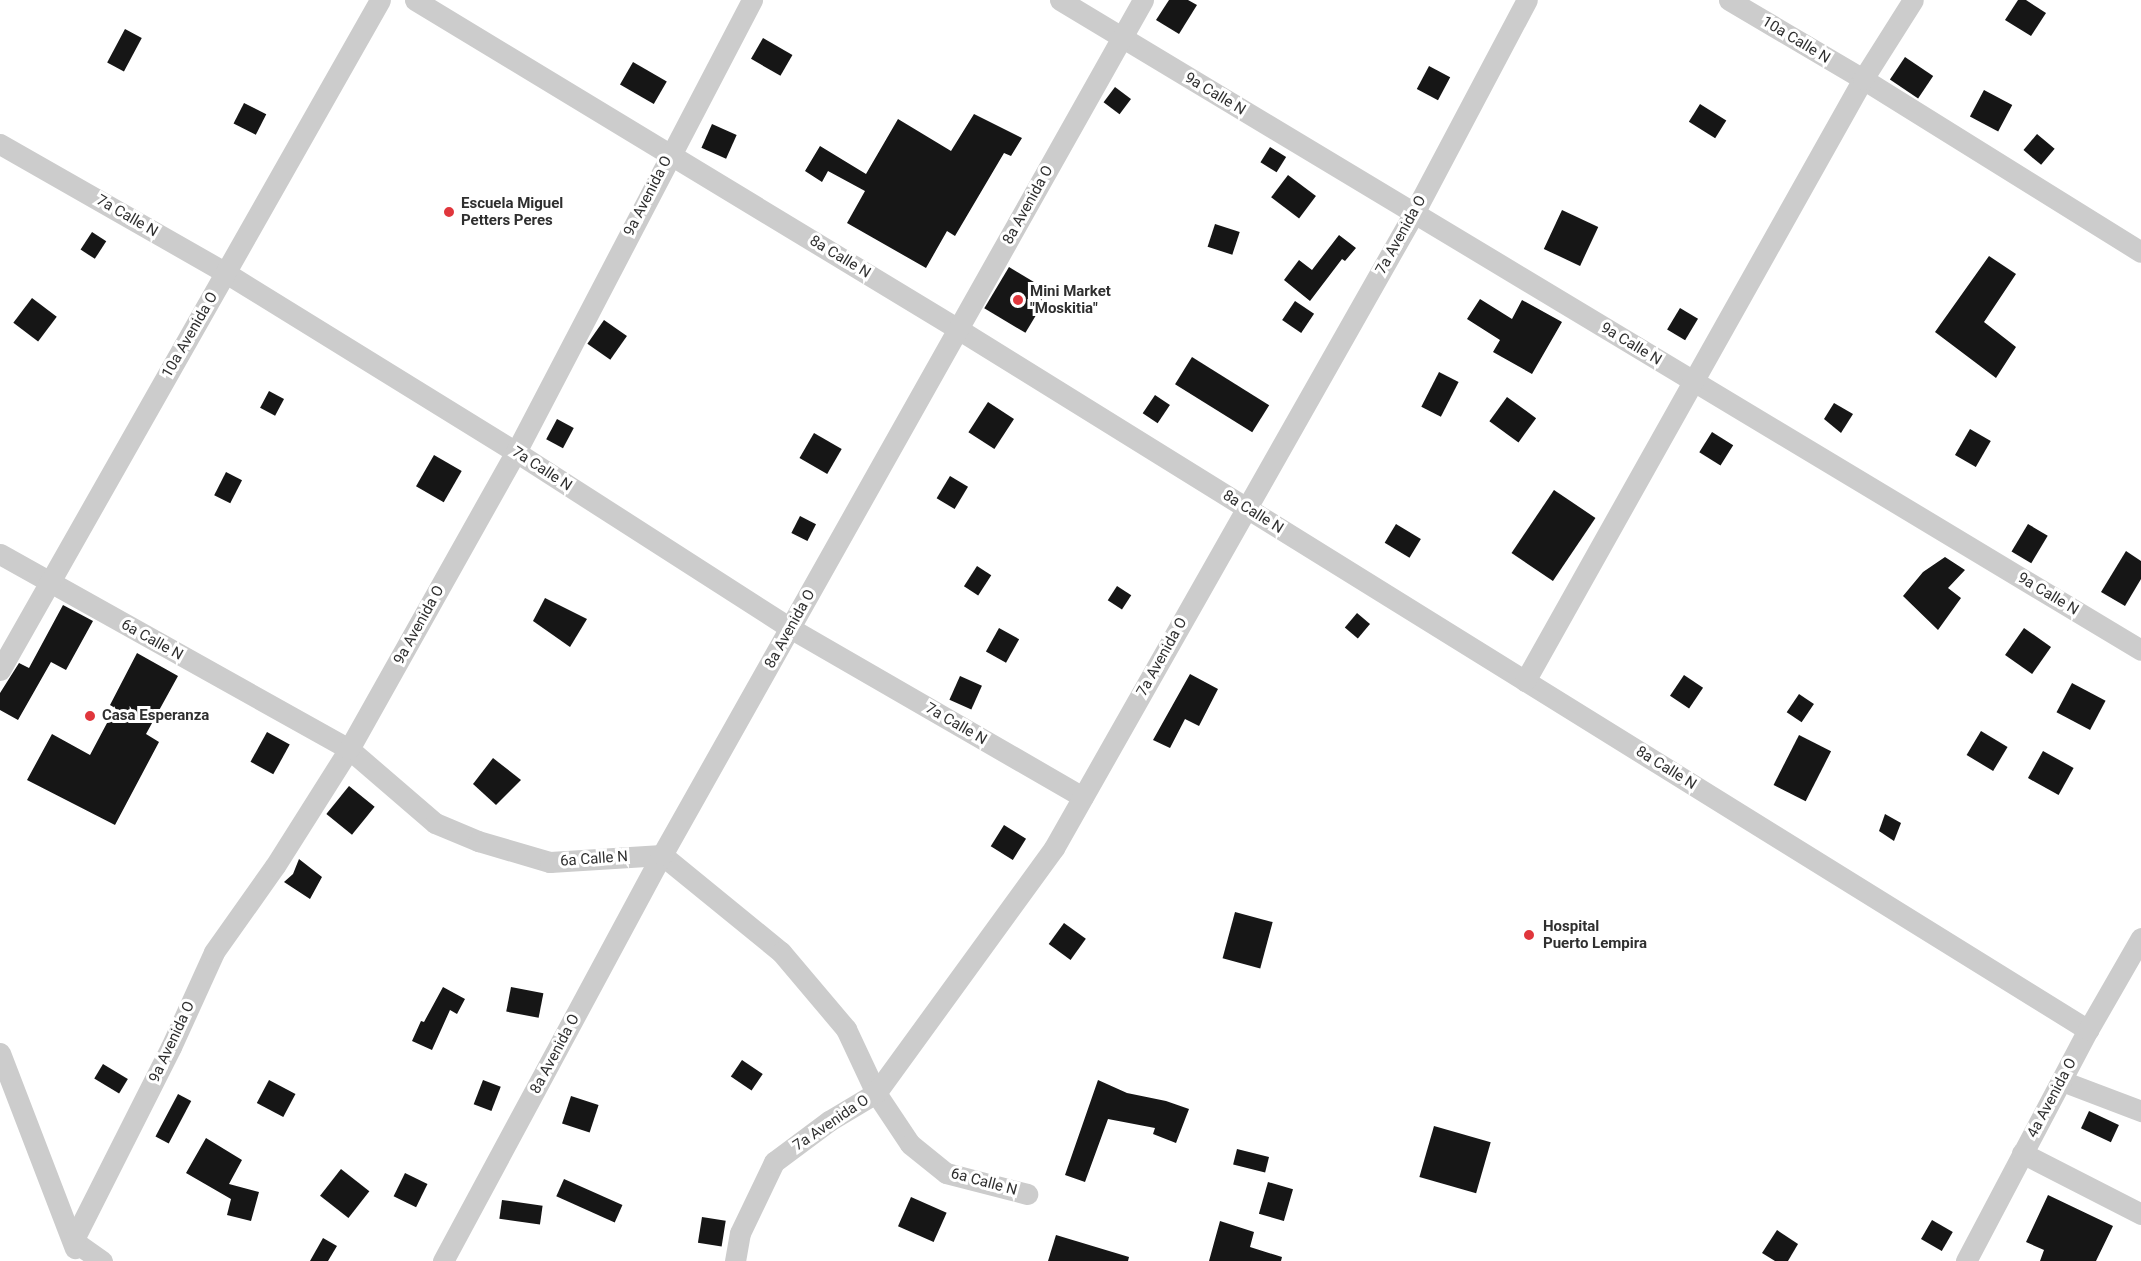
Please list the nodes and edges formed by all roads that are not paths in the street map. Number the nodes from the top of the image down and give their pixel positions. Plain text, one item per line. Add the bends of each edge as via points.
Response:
1 (380, 0) edge
2 (415, 0) edge
3 (752, 0) edge
4 (1060, 0) edge
5 (1143, 0) edge
6 (1527, 0) edge
7 (1729, 0) edge
8 (1913, 0) edge
9 (1122, 38) junction
10 (1863, 79) junction
11 (0, 144) edge
12 (669, 154) junction
13 (1414, 213) junction
14 (2141, 252) edge
15 (226, 273) junction
16 (958, 329) junction
17 (1694, 382) junction
18 (516, 452) junction
19 (1246, 508) junction
20 (0, 554) edge
21 (50, 583) junction
22 (790, 628) junction
23 (2141, 650) edge
24 (0, 670) edge
25 (1525, 681) junction
26 (350, 749) junction
27 (1083, 797) junction
28 (662, 855) junction
29 (2141, 938) edge
30 (2088, 1030) junction
31 (0, 1053) edge
32 (2062, 1081) junction
33 (876, 1093) junction
34 (2141, 1111) edge
35 (2022, 1153) junction
36 (1028, 1194) dead end
37 (2141, 1214) edge
38 (75, 1251) edge
39 (102, 1261) edge
40 (443, 1261) edge
41 (735, 1261) edge
42 (1966, 1261) edge

1 - 15 street, 10a Avenida O
2 - 12 street, 8a Calle N
3 - 12 street, 9a Avenida O
4 - 9 street
5 - 9 street, 8a Avenida O
6 - 13 street, 7a Avenida O
7 - 10 street, 10a Calle N
8 - 10 street
9 - 13 street, 9a Calle N
9 - 16 street, 8a Avenida O
10 - 14 street, 10a Calle N
10 - 17 street
11 - 15 street, 7a Calle N
12 - 16 street, 8a Calle N
12 - 18 street, 9a Avenida O
13 - 17 street, 9a Calle N
13 - 19 street, 7a Avenida O
15 - 18 street, 7a Calle N
15 - 21 street, 10a Avenida O
16 - 19 street, 8a Calle N
16 - 22 street, 8a Avenida O
17 - 23 street, 9a Calle N
17 - 25 street
18 - 22 street, 7a Calle N
18 - 26 street, 9a Avenida O
19 - 25 street, 8a Calle N
19 - 27 street, 7a Avenida O
20 - 21 street, 6a Calle N
21 - 24 street, 10a Avenida O
21 - 26 street, 6a Calle N
22 - 27 street, 7a Calle N
22 - 28 street, 8a Avenida O
25 - 30 street, 8a Calle N
26 - 28 street, 6a Calle N via 435,823 478,841 550,862
26 - 38 street, 9a Avenida O via 214,952
27 - 33 street, 7a Avenida O via 1054,848
28 - 33 street, 6a Calle N via 781,952 846,1029
28 - 40 street, 8a Avenida O
29 - 30 street, 4a Avenida O
30 - 32 street, 4a Avenida O
31 - 38 street
32 - 34 street
32 - 35 street, 4a Avenida O
33 - 36 street, 6a Calle N via 910,1144 946,1173
33 - 41 street, 7a Avenida O via 829,1121 774,1162 740,1233
35 - 37 street
35 - 42 street, 4a Avenida O
38 - 39 street

